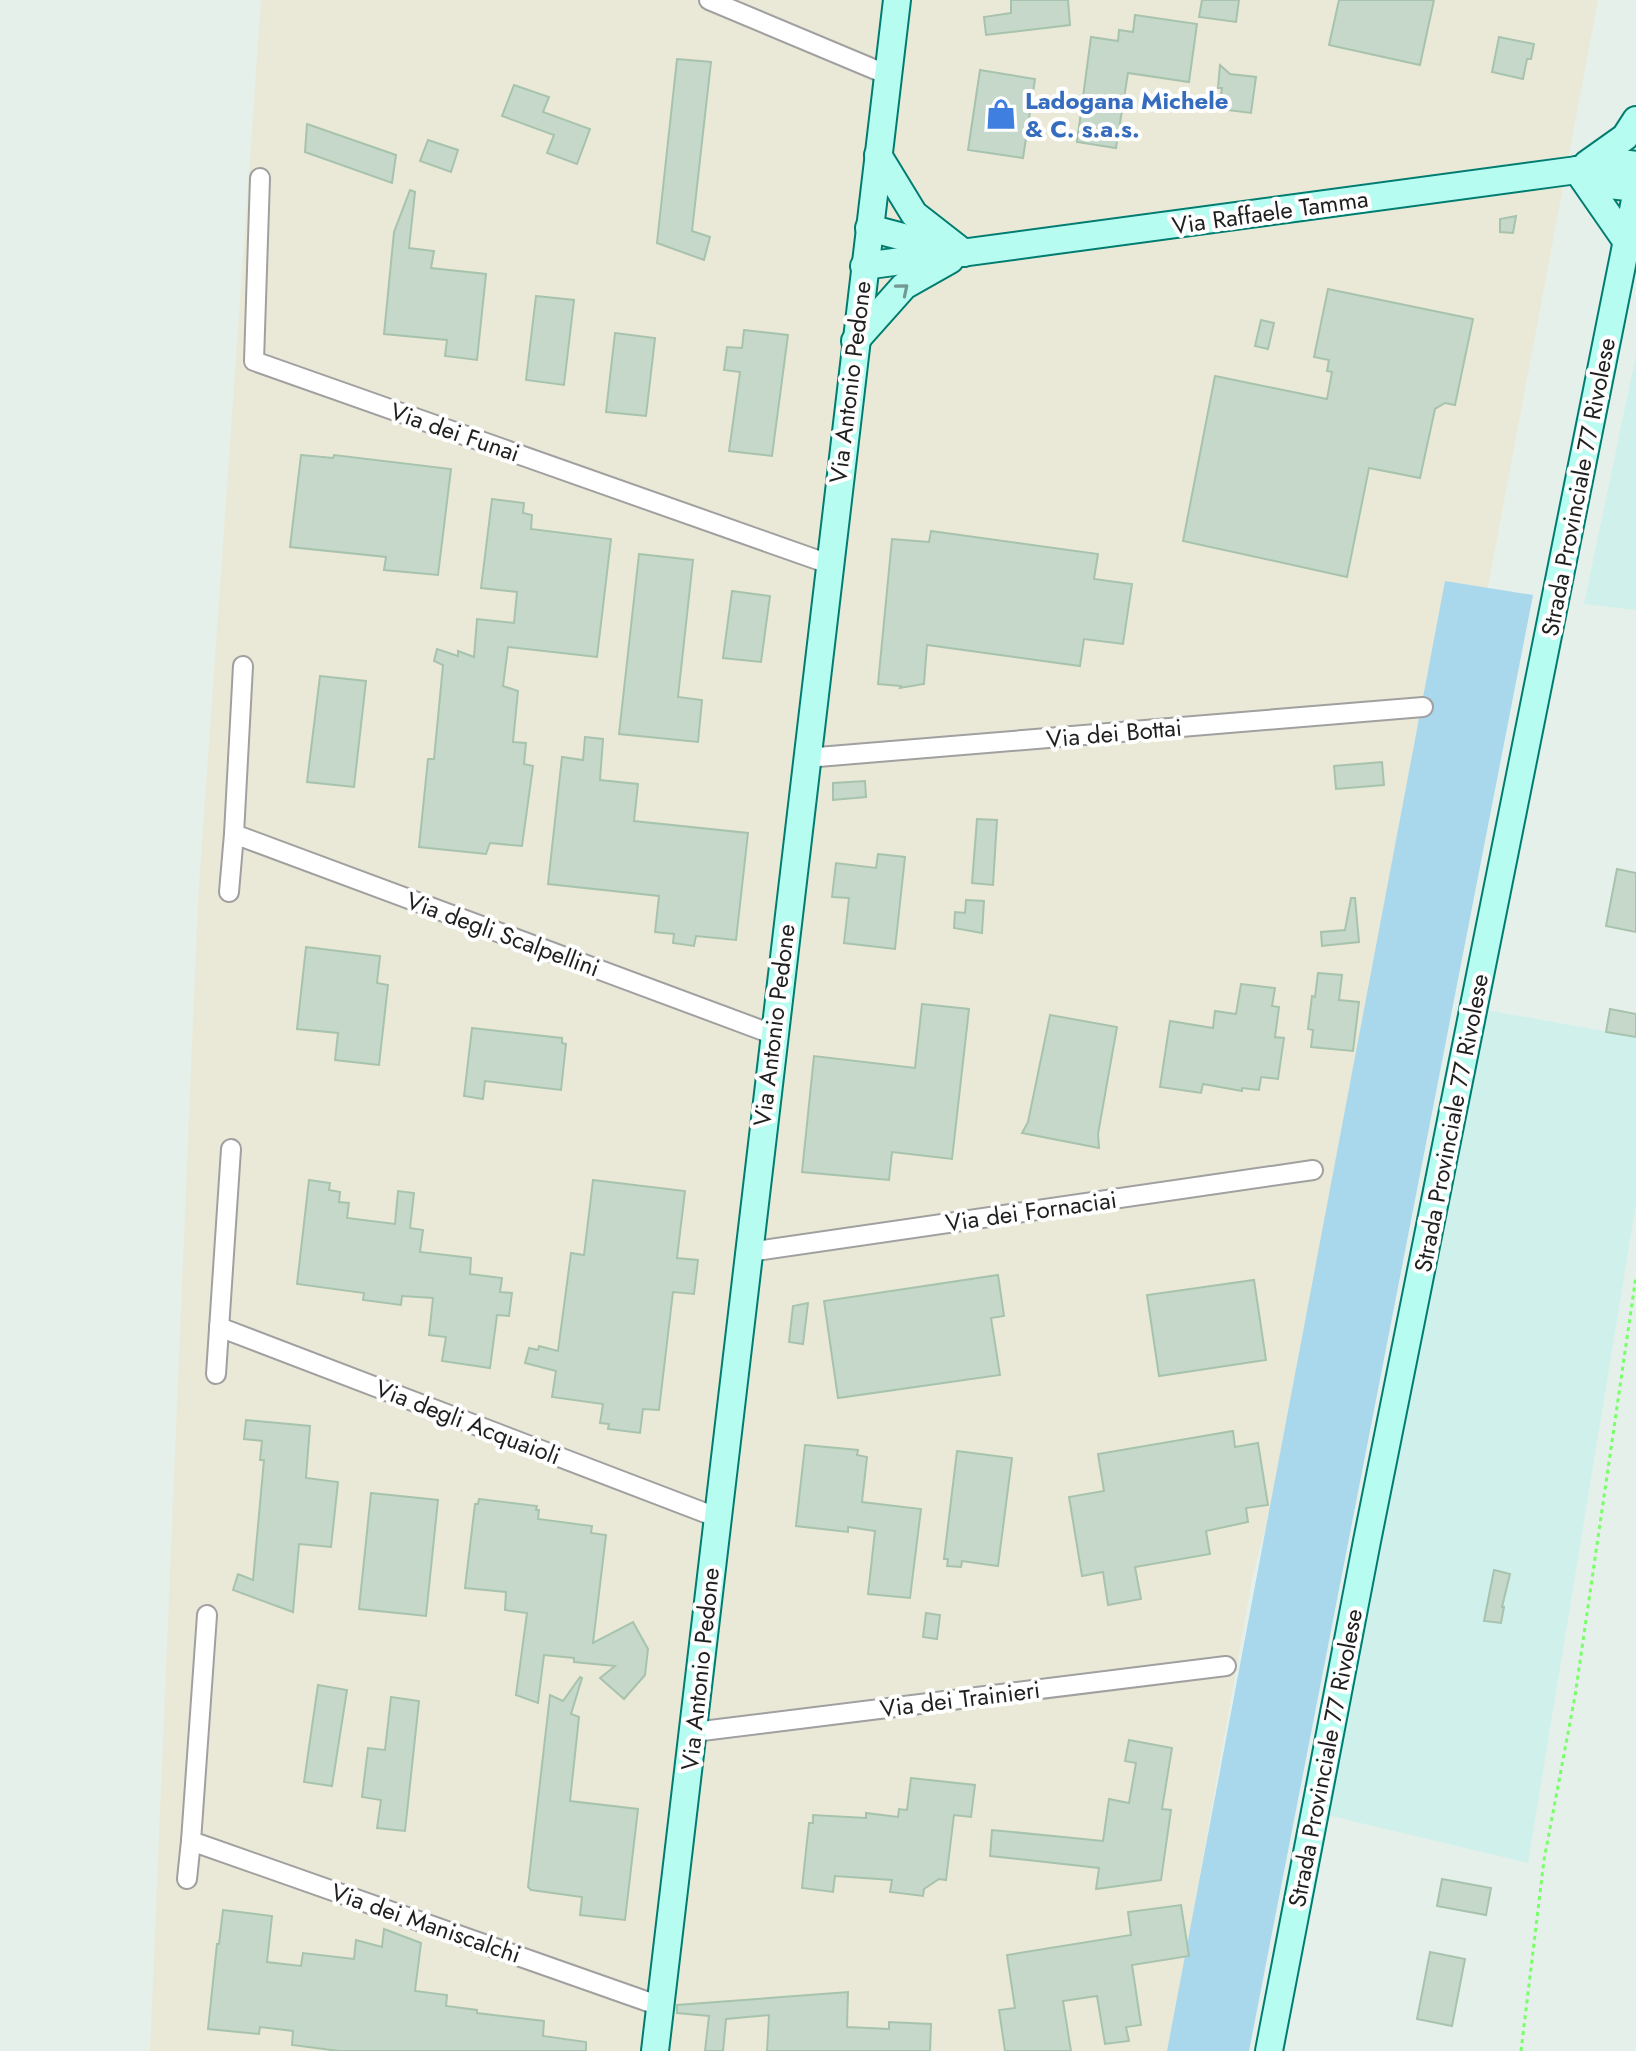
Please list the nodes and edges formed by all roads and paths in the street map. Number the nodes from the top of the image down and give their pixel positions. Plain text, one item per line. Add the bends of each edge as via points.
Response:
1 (709, 0) edge
2 (897, 0) edge
3 (888, 75) junction
4 (1636, 120) edge
5 (878, 155) junction
6 (1636, 165) edge
7 (1577, 170) junction
8 (260, 178) dead end
9 (1636, 188) edge
10 (1636, 195) edge
11 (869, 228) junction
12 (1627, 242) junction
13 (964, 253) junction
14 (864, 266) junction
15 (855, 341) junction
16 (829, 564) junction
17 (243, 666) dead end
18 (1423, 707) dead end
19 (806, 758) junction
20 (234, 834) junction
21 (229, 892) dead end
22 (772, 1034) junction
23 (231, 1149) dead end
24 (1313, 1170) dead end
25 (749, 1252) junction
26 (1636, 1276) edge
27 (219, 1327) junction
28 (216, 1374) dead end
29 (716, 1517) junction
30 (207, 1615) dead end
31 (1226, 1666) dead end
32 (694, 1732) junction
33 (191, 1841) junction
34 (187, 1879) dead end
35 (660, 2006) junction
36 (655, 2051) edge
37 (1269, 2051) edge
38 (1521, 2051) edge

1 - 3 street
2 - 3 street, Via Antonio Pedone
3 - 5 street, Via Antonio Pedone
4 - 7 street via 1625,137
5 - 11 street, Via Antonio Pedone
5 - 13 street via 914,214
6 - 7 street, Via Raffaele Tamma via 1615,162
7 - 9 street via 1609,185
7 - 12 street
7 - 13 street, Via Raffaele Tamma
8 - 16 street, Via dei Funai via 254,361
10 - 12 street, Strada Provinciale 77 Rivolese
11 - 13 street
11 - 14 street, Via Antonio Pedone
12 - 37 street, Strada Provinciale 77 Rivolese
13 - 14 street, Via Raffaele Tamma
15 -> 13 street via 904,286
14 - 15 street, Via Antonio Pedone
15 - 16 street, Via Antonio Pedone
16 - 19 street, Via Antonio Pedone
17 - 20 street
18 - 19 street, Via dei Bottai
19 - 22 street, Via Antonio Pedone
20 - 21 street
20 - 22 street, Via degli Scalpellini
22 - 25 street, Via Antonio Pedone
23 - 27 street
24 - 25 street, Via dei Fornaciai
25 - 29 street, Via Antonio Pedone
26 - 38 path via 1578,1681 1544,1860
27 - 28 street
27 - 29 street, Via degli Acquaioli
29 - 32 street, Via Antonio Pedone
30 - 33 street
31 - 32 street, Via dei Trainieri
32 - 35 street, Via Antonio Pedone
33 - 34 street
33 - 35 street, Via dei Maniscalchi
35 - 36 street, Via Antonio Pedone

